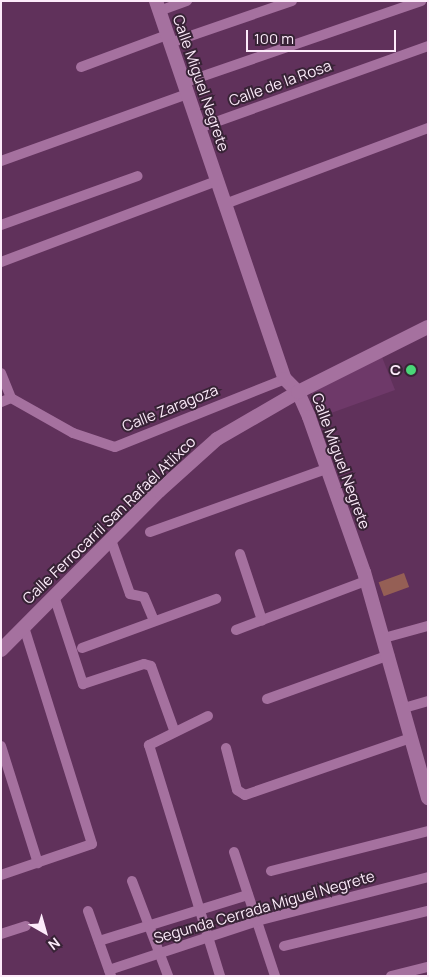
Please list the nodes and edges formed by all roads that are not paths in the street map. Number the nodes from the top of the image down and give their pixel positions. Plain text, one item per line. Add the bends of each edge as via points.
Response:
1 (187, 1) edge
2 (292, 1) edge
3 (421, 1) edge
4 (157, 6) edge
5 (168, 39) junction
6 (428, 46) edge
7 (81, 67) dead end
8 (185, 89) junction
9 (198, 128) junction
10 (428, 128) edge
11 (1, 161) edge
12 (138, 176) dead end
13 (217, 181) junction
14 (225, 204) junction
15 (1, 225) edge
16 (1, 262) edge
17 (428, 328) edge
18 (1, 373) edge
19 (285, 379) junction
20 (298, 392) junction
21 (6, 400) edge
22 (326, 469) junction
23 (150, 532) dead end
24 (111, 540) junction
25 (240, 554) dead end
26 (366, 581) junction
27 (54, 596) junction
28 (216, 599) dead end
29 (262, 620) junction
30 (154, 621) junction
31 (428, 626) edge
32 (24, 627) junction
33 (236, 630) dead end
34 (384, 638) junction
35 (82, 648) dead end
36 (1, 650) edge
37 (389, 655) junction
38 (267, 699) dead end
39 (428, 700) edge
40 (404, 708) junction
41 (208, 716) dead end
42 (174, 730) junction
43 (411, 738) junction
44 (1, 746) edge
45 (226, 748) dead end
46 (428, 798) edge
47 (428, 831) edge
48 (234, 852) dead end
49 (38, 863) junction
50 (271, 871) dead end
51 (1, 875) edge
52 (428, 877) edge
53 (132, 881) dead end
54 (248, 895) junction
55 (199, 910) junction
56 (88, 911) dead end
57 (428, 911) edge
58 (257, 921) junction
59 (148, 924) junction
60 (26, 926) dead end
61 (1, 934) edge
62 (208, 938) junction
63 (99, 941) junction
64 (284, 946) dead end
65 (160, 951) junction
66 (428, 966) edge
67 (110, 973) edge
68 (168, 976) edge
69 (220, 976) edge
70 (275, 976) edge
71 (391, 976) edge

1 - 4 street
2 - 5 street
3 - 8 street
4 - 5 street, Calle Miguel Negrete
5 - 7 street
5 - 8 street, Calle Miguel Negrete
6 - 9 street, Calle de la Rosa
8 - 9 street, Calle Miguel Negrete
8 - 11 street
9 - 13 street, Calle Miguel Negrete
10 - 14 street
12 - 15 street
13 - 14 street, Calle Miguel Negrete
13 - 16 street
14 - 19 street, Calle Miguel Negrete
17 - 20 street, Calle Ferrocarril San Rafaél Atlixco
18 - 21 street, Calle Zaragoza
19 - 20 street, Calle Miguel Negrete
19 - 21 street, Calle Zaragoza via 115,447 73,433
20 - 22 street, Calle Miguel Negrete
20 - 24 street, Calle Ferrocarril San Rafaél Atlixco via 217,439
22 - 23 street
22 - 26 street, Calle Miguel Negrete
24 - 27 street, Calle Ferrocarril San Rafaél Atlixco
24 - 30 street via 130,594 144,597
25 - 29 street
26 - 29 street
26 - 34 street, Calle Miguel Negrete
27 - 32 street, Calle Ferrocarril San Rafaél Atlixco
27 - 42 street via 83,684 144,664 151,666
28 - 30 street
29 - 33 street
30 - 35 street
31 - 34 street
32 - 36 street, Calle Ferrocarril San Rafaél Atlixco
32 - 49 street via 92,844
34 - 37 street, Calle Miguel Negrete
37 - 38 street
37 - 40 street, Calle Miguel Negrete
39 - 40 street
40 - 43 street, Calle Miguel Negrete
41 - 42 street
42 - 55 street via 149,745
43 - 45 street via 245,795 237,790
43 - 46 street, Calle Miguel Negrete
44 - 49 street
47 - 50 street
48 - 54 street
49 - 51 street
52 - 58 street, Segunda Cerrada Miguel Negrete
53 - 59 street
54 - 55 street
54 - 58 street
55 - 59 street
55 - 62 street
56 - 63 street
57 - 64 street
58 - 62 street, Segunda Cerrada Miguel Negrete
58 - 70 street
59 - 63 street
59 - 65 street
60 - 61 street
62 - 65 street, Segunda Cerrada Miguel Negrete
62 - 69 street
63 - 67 street
65 - 67 street, Segunda Cerrada Miguel Negrete
65 - 68 street
66 - 71 street

